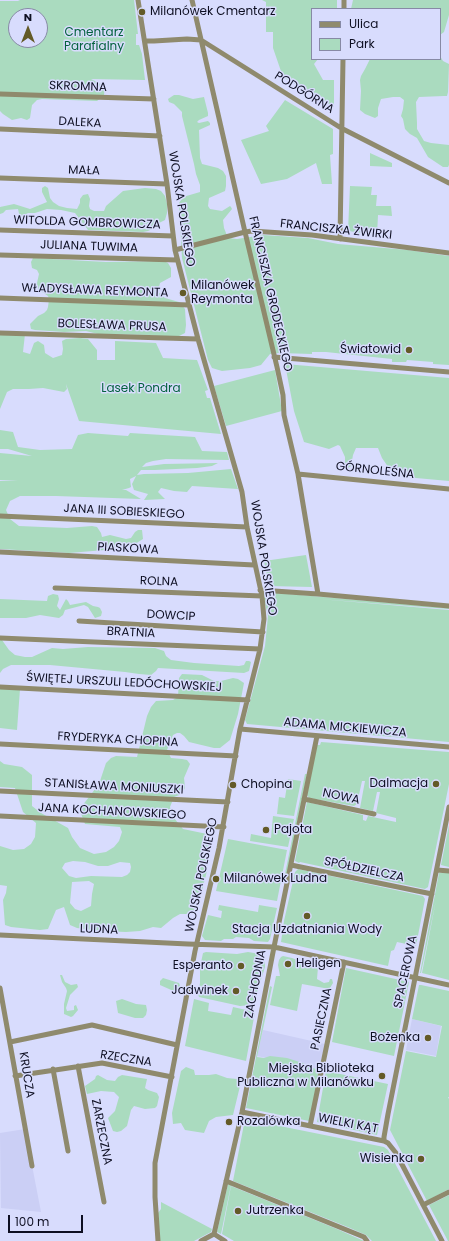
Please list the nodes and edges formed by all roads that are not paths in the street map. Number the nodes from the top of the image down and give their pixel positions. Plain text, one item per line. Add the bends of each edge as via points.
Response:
1 (138, 0) edge
2 (192, 0) edge
3 (201, 40) junction
4 (145, 41) junction
5 (343, 60) edge
6 (0, 94) edge
7 (154, 99) junction
8 (341, 128) junction
9 (0, 129) edge
10 (160, 136) junction
11 (0, 178) edge
12 (449, 183) edge
13 (168, 184) junction
14 (0, 230) edge
15 (245, 232) junction
16 (173, 236) junction
17 (340, 239) junction
18 (175, 250) junction
19 (449, 253) edge
20 (0, 254) edge
21 (177, 260) junction
22 (0, 298) edge
23 (189, 305) junction
24 (0, 333) edge
25 (198, 339) junction
26 (274, 357) junction
27 (449, 372) edge
28 (298, 474) junction
29 (449, 489) edge
30 (0, 516) edge
31 (247, 527) junction
32 (0, 552) edge
33 (254, 565) junction
34 (55, 588) dead end
35 (260, 590) junction
36 (318, 594) junction
37 (262, 596) junction
38 (449, 606) edge
39 (79, 621) dead end
40 (263, 632) junction
41 (0, 638) edge
42 (260, 649) junction
43 (0, 687) edge
44 (248, 700) junction
45 (240, 729) junction
46 (317, 736) junction
47 (0, 744) edge
48 (449, 748) edge
49 (236, 756) junction
50 (0, 791) edge
51 (304, 799) junction
52 (228, 802) junction
53 (449, 807) edge
54 (374, 814) dead end
55 (0, 816) edge
56 (224, 827) junction
57 (291, 865) junction
58 (437, 870) junction
59 (449, 871) edge
60 (432, 894) junction
61 (0, 935) edge
62 (197, 944) junction
63 (274, 947) junction
64 (344, 962) junction
65 (415, 978) junction
66 (449, 985) edge
67 (0, 988) edge
68 (10, 1042) junction
69 (177, 1045) junction
70 (78, 1066) junction
71 (53, 1069) junction
72 (16, 1076) junction
73 (172, 1077) junction
74 (242, 1112) junction
75 (310, 1126) junction
76 (384, 1141) junction
77 (68, 1152) dead end
78 (32, 1166) dead end
79 (226, 1181) junction
80 (449, 1192) edge
81 (104, 1202) dead end
82 (423, 1206) junction
83 (214, 1234) junction
84 (158, 1241) edge
85 (201, 1241) edge
86 (225, 1241) edge
87 (368, 1241) edge
88 (442, 1241) edge

1 - 4 street, WOJSKA POLSKIEGO
2 - 3 street, FRANCISZKA GRODECKIEGO
3 - 4 street
3 - 8 street, PODGÓRNA
3 - 15 street, FRANCISZKA GRODECKIEGO
4 - 7 street, WOJSKA POLSKIEGO
5 - 8 street
6 - 7 street, SKROMNA
7 - 10 street, WOJSKA POLSKIEGO
8 - 12 street, PODGÓRNA
8 - 17 street
9 - 10 street, DALEKA
10 - 13 street, WOJSKA POLSKIEGO
11 - 13 street, MAŁA
13 - 16 street, WOJSKA POLSKIEGO
14 - 16 street, WITOLDA GOMBROWICZA
15 - 17 street, FRANCISZKA ŻWIRKI
15 - 18 street, FRANCISZKA ŻWIRKI
15 - 26 street, FRANCISZKA GRODECKIEGO
16 - 18 street, WOJSKA POLSKIEGO
17 - 19 street, FRANCISZKA ŻWIRKI
18 - 21 street, WOJSKA POLSKIEGO
20 - 21 street, JULIANA TUWIMA
21 - 23 street, WOJSKA POLSKIEGO
22 - 23 street, WŁADYSŁAWA REYMONTA
23 - 25 street, WOJSKA POLSKIEGO
24 - 25 street, BOLESŁAWA PRUSA
25 - 31 street, WOJSKA POLSKIEGO via 240,483
26 - 27 street
26 - 28 street, FRANCISZKA GRODECKIEGO
28 - 29 street, GÓRNOLEŚNA
28 - 36 street, FRANCISZKA GRODECKIEGO
30 - 31 street, JANA III SOBIESKIEGO
31 - 33 street, WOJSKA POLSKIEGO
32 - 33 street, PIASKOWA
33 - 35 street, WOJSKA POLSKIEGO
34 - 37 street, ROLNA
35 - 36 street
35 - 37 street, WOJSKA POLSKIEGO
36 - 38 street
37 - 40 street, WOJSKA POLSKIEGO
39 - 40 street, DOWCIP
40 - 42 street, WOJSKA POLSKIEGO
41 - 42 street, BRATNIA
42 - 44 street, WOJSKA POLSKIEGO
43 - 44 street, ŚWIĘTEJ URSZULI LEDÓCHOWSKIEJ
44 - 45 street, WOJSKA POLSKIEGO
45 - 46 street, ADAMA MICKIEWICZA
45 - 49 street, WOJSKA POLSKIEGO
46 - 48 street, ADAMA MICKIEWICZA
46 - 51 street, ZACHODNIA
47 - 49 street, FRYDERYKA CHOPINA
49 - 52 street, WOJSKA POLSKIEGO
50 - 52 street, STANISŁAWA MONIUSZKI
51 - 54 street, NOWA
51 - 57 street, ZACHODNIA
52 - 56 street, WOJSKA POLSKIEGO
53 - 58 street, SPACEROWA
55 - 56 street, JANA KOCHANOWSKIEGO
56 - 62 street, WOJSKA POLSKIEGO
57 - 60 street, SPÓŁDZIELCZA
57 - 63 street, ZACHODNIA
58 - 59 street
58 - 60 street, SPACEROWA
60 - 65 street, SPACEROWA
61 - 62 street, LUDNA
62 - 63 street, LUDNA
62 - 69 street, WOJSKA POLSKIEGO
63 - 64 street, LUDNA
63 - 74 street, ZACHODNIA
64 - 65 street, LUDNA
64 - 75 street, PASIECZNA
65 - 66 street, LUDNA
65 - 76 street, SPACEROWA
67 - 68 street, KRUCZA
68 - 69 street via 92,1026
68 - 72 street, KRUCZA
69 - 73 street, WOJSKA POLSKIEGO
70 - 71 street, RZECZNA
70 - 73 street, RZECZNA via 102,1063
70 - 81 street, ZARZECZNA
71 - 72 street, RZECZNA
71 - 77 street
72 - 78 street, KRUCZA
73 - 84 street, WOJSKA POLSKIEGO via 155,1163
74 - 75 street, WIELKI KĄT
74 - 79 street, ZACHODNIA
75 - 76 street, WIELKI KĄT
76 - 82 street, WIELKI KĄT via 394,1149
79 - 83 street, ZACHODNIA
79 - 87 street via 357,1234
80 - 82 street
82 - 88 street, WIELKI KĄT
83 - 85 street
83 - 86 street

